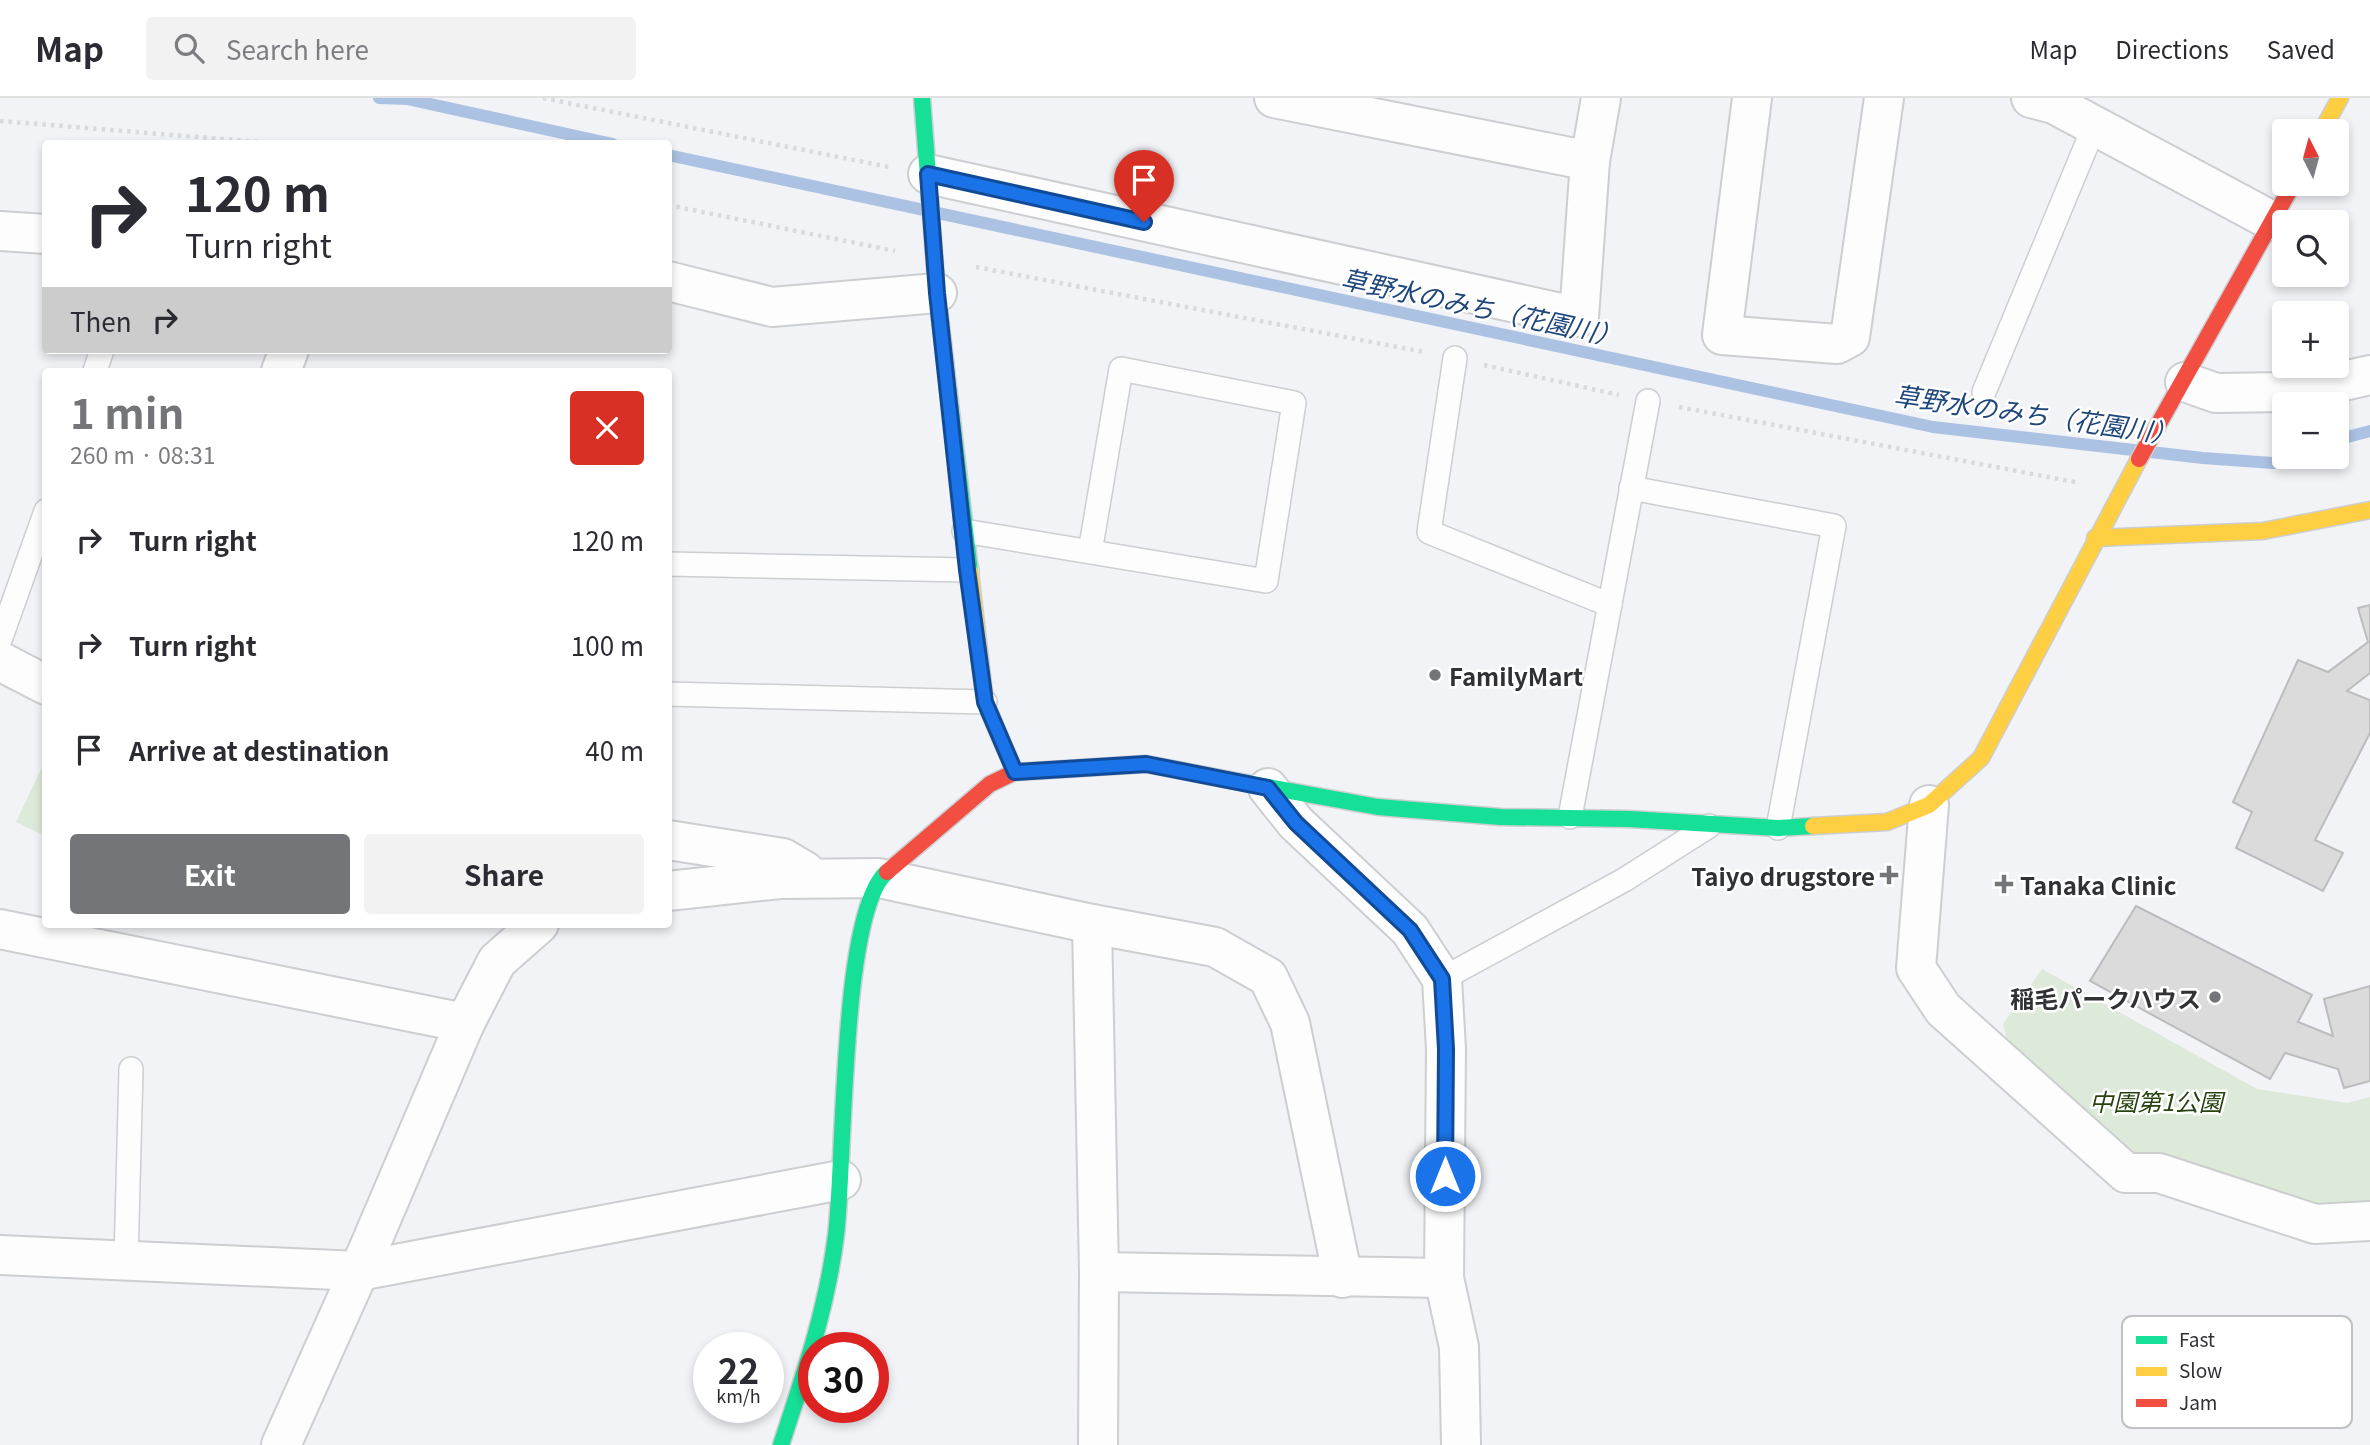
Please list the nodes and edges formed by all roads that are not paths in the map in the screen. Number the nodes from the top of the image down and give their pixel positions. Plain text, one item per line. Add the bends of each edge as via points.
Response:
1 (922, 98) edge
2 (1274, 98) edge
3 (1601, 98) edge
4 (1752, 98) edge
5 (1884, 98) edge
6 (2031, 98) edge
7 (2339, 98) edge
8 (2328, 119) edge
9 (2094, 127) junction
10 (1590, 161) junction
11 (928, 174) junction
12 (2272, 222) joint
13 (0, 231) edge
14 (42, 234) edge
15 (936, 276) junction
16 (672, 282) edge
17 (1455, 358) road end
18 (2370, 375) edge
19 (1984, 392) dead end
20 (2176, 397) junction
21 (1648, 401) road end
22 (1631, 488) junction
23 (2370, 510) edge
24 (42, 522) edge
25 (964, 531) junction
26 (2095, 538) junction
27 (1090, 552) junction
28 (672, 564) edge
29 (967, 570) junction
30 (1610, 605) junction
31 (0, 640) edge
32 (0, 661) edge
33 (42, 683) edge
34 (672, 694) edge
35 (985, 702) junction
36 (1015, 772) junction
37 (1268, 788) junction
38 (1929, 805) junction
39 (1570, 817) junction
40 (1713, 824) junction
41 (1778, 828) junction
42 (672, 841) edge
43 (879, 878) junction
44 (818, 879) junction
45 (672, 891) edge
46 (1093, 924) junction
47 (534, 928) edge
48 (0, 929) edge
49 (1442, 979) junction
50 (465, 1023) junction
51 (131, 1069) dead end
52 (842, 1180) junction
53 (2370, 1222) edge
54 (0, 1255) edge
55 (127, 1261) junction
56 (359, 1271) junction
57 (1100, 1272) junction
58 (1343, 1278) junction
59 (1444, 1278) junction
60 (281, 1445) edge
61 (780, 1445) edge
62 (1098, 1445) edge
63 (1461, 1445) edge

1 - 11 street
2 - 10 street
3 - 10 street
4 - 5 street via 1722,335 1837,344 1850,337
6 - 9 street via 2054,104
7 - 8 street
9 - 12 street
9 - 19 lane
10 - 11 street via 1579,317
11 - 15 street
12 - 20 street
13 - 14 street
15 - 16 street via 772,307
15 - 25 street
17 - 30 lane via 1429,532
18 - 20 street via 2295,392
20 - 26 street
21 - 22 lane
22 - 30 lane
22 - 41 lane via 1834,526
23 - 26 street via 2263,531
24 - 31 lane
25 - 27 lane
25 - 29 street
26 - 38 street via 1981,758
27 - 27 lane via 1121,369 1294,403 1266,580
28 - 29 lane
29 - 35 street
30 - 39 lane
32 - 33 street
34 - 35 lane
35 - 36 street
36 - 37 street via 1146,764
36 - 43 street via 990,784
37 - 39 street via 1378,807 1501,817
37 - 49 street via 1296,823 1410,930
38 - 41 street via 1887,822
38 - 53 street via 1916,968 1943,1009 2126,1174 2159,1173 2315,1224
39 - 40 street
40 - 41 street
40 - 49 lane via 1624,880
42 - 44 street via 783,858
43 - 44 street
43 - 46 street
43 - 52 street via 853,971
44 - 45 street
46 - 57 street
46 - 58 street via 1215,947 1268,977 1290,1023
47 - 50 street via 497,961
48 - 50 street
49 - 59 street via 1446,1049
50 - 56 street
51 - 55 lane
52 - 56 street
52 - 61 street via 821,1323
54 - 55 street
55 - 56 street
56 - 60 street
57 - 58 street
57 - 62 street
58 - 59 street
59 - 63 street via 1458,1348

